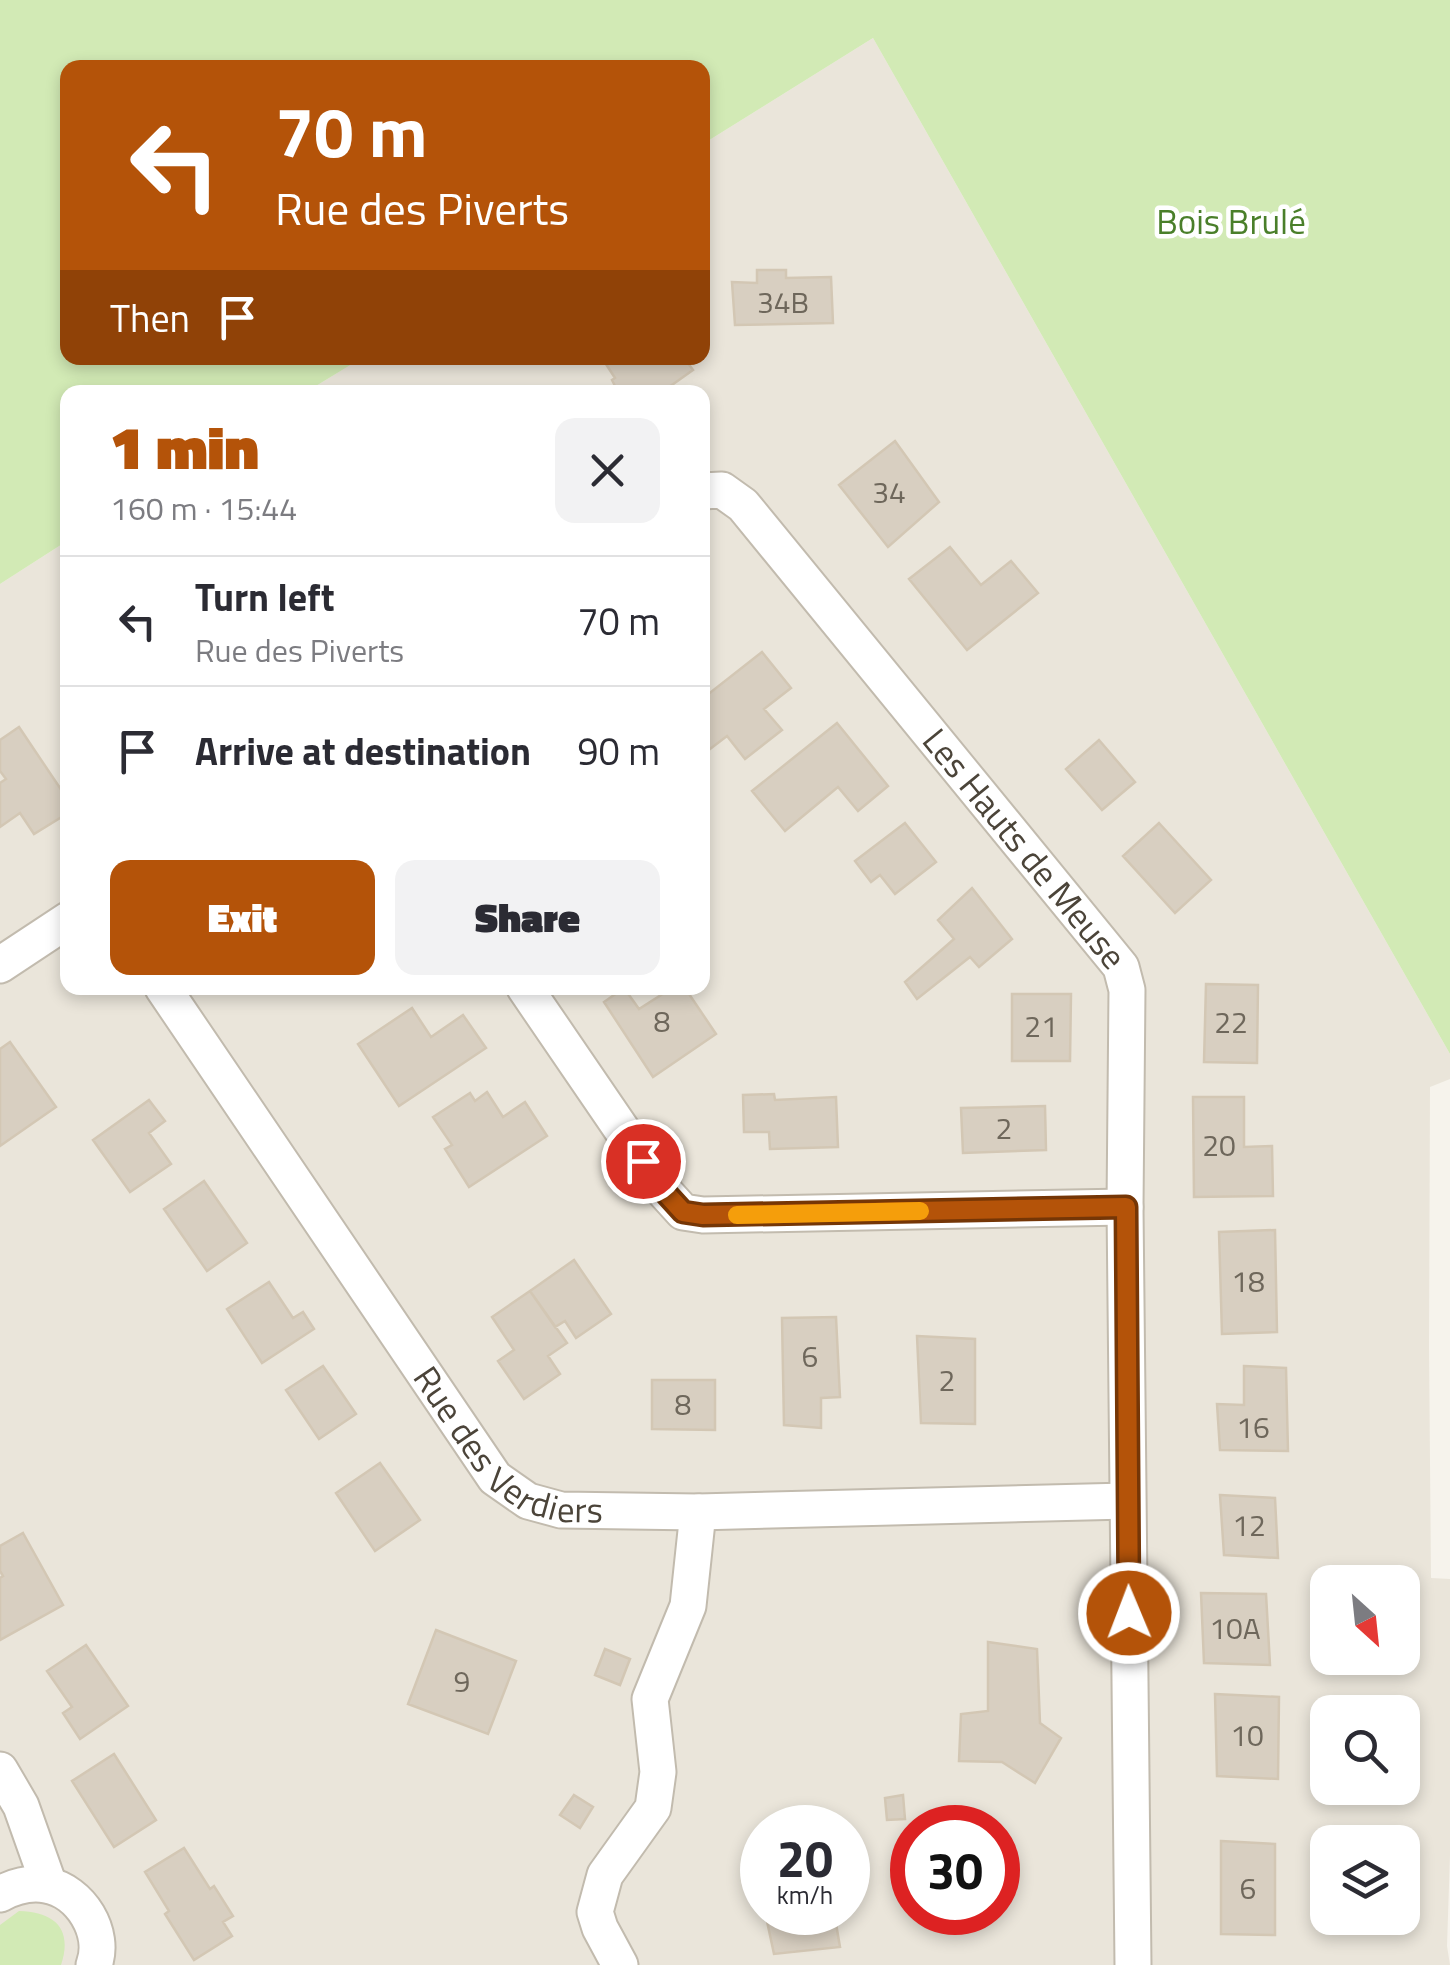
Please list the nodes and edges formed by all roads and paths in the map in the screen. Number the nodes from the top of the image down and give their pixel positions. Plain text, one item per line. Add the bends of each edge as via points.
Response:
1 (710, 491) edge
2 (60, 925) edge
3 (0, 964) edge
4 (168, 995) edge
5 (530, 995) edge
6 (1126, 1207) junction
7 (1127, 1501) junction
8 (698, 1512) junction
9 (0, 1770) edge
10 (48, 1885) junction
11 (0, 1894) edge
12 (94, 1965) edge
13 (620, 1965) edge
14 (1133, 1965) edge

1 - 6 street, Les Hauts de Meuse via 722,490 743,505 1121,966 1127,990
2 - 3 street
4 - 8 street, Rue des Verdiers via 495,1478 528,1501 561,1510
5 - 6 street via 683,1212
6 - 7 street, Les Hauts de Meuse
7 - 8 street, Rue des Verdiers
7 - 14 street, Les Hauts de Meuse
8 - 13 street via 688,1606 650,1699 658,1772 653,1808 606,1876 595,1912
9 - 10 street via 21,1806
10 - 11 street via 17,1885
10 - 12 street via 76,1899 94,1924

